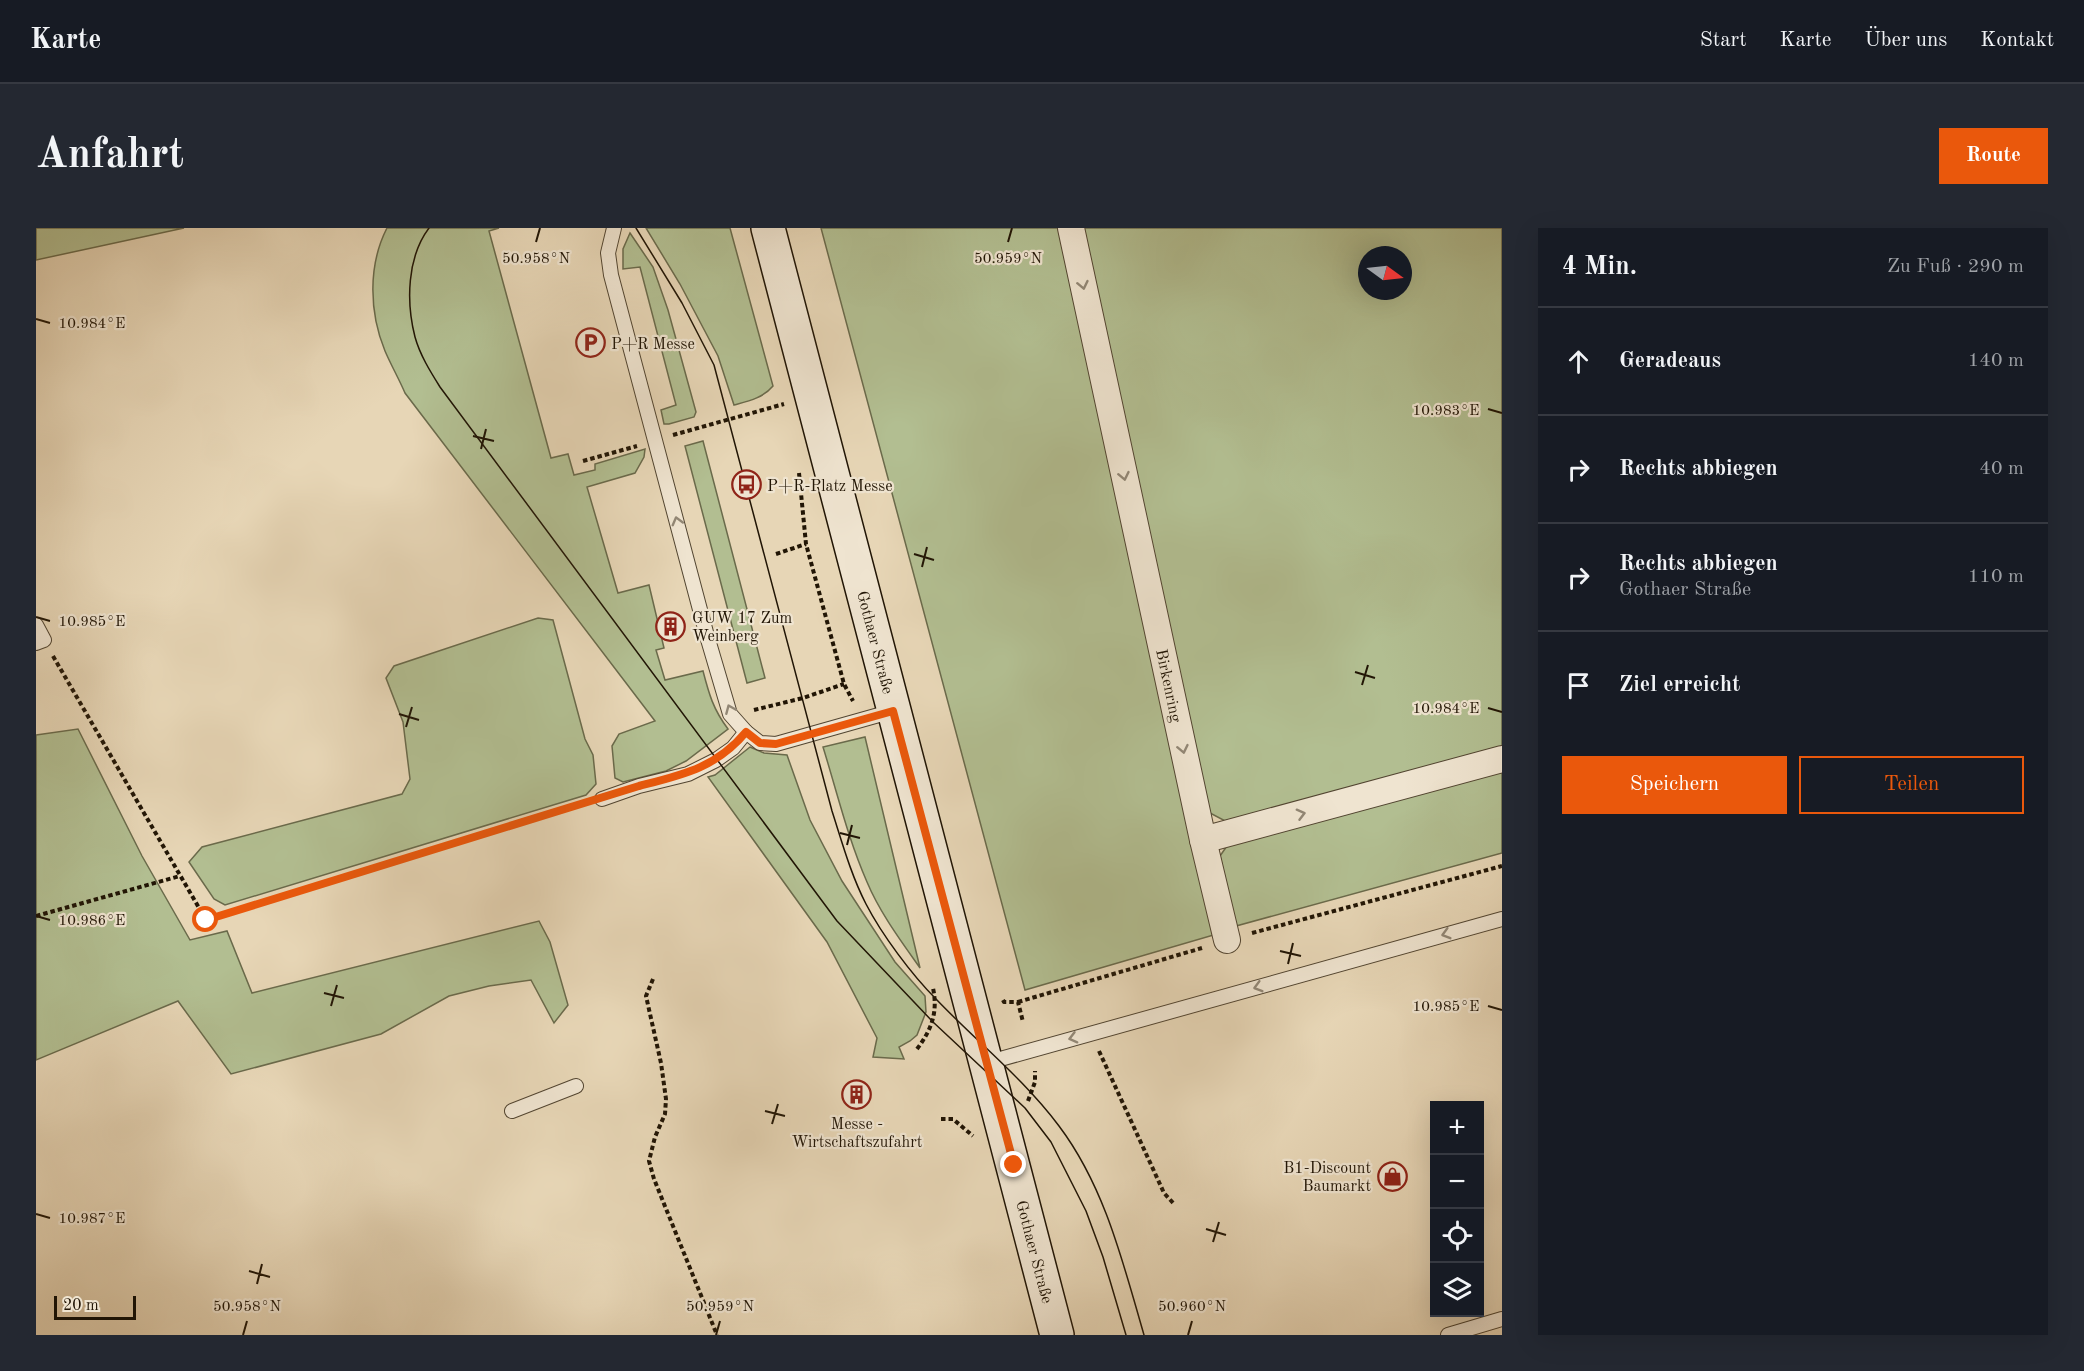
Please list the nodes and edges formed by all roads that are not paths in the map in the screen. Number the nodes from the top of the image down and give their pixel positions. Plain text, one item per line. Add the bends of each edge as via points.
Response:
1 (614, 228) edge
2 (768, 228) edge
3 (1071, 228) edge
4 (36, 625) edge
5 (40, 642) edge
6 (893, 711) junction
7 (746, 732) junction
8 (1502, 759) edge
9 (602, 799) road end
10 (1203, 840) junction
11 (1502, 919) edge
12 (1227, 940) road end
13 (986, 1063) junction
14 (576, 1086) dead end
15 (512, 1111) dead end
16 (1502, 1319) edge
17 (1057, 1335) edge
18 (1448, 1335) edge

7 -> 1 lane via 730,714 610,275 608,253
2 - 6 main road, Gothaer Straße
3 -> 10 street, Birkenring
4 - 5 lane
6 - 7 lane via 776,744 760,743
6 - 13 main road, Gothaer Straße
7 - 9 lane via 733,748 688,774
10 -> 8 street
10 - 12 street, Birkenring
11 -> 13 lane
13 - 17 main road, Gothaer Straße
14 - 15 lane
16 - 18 lane

